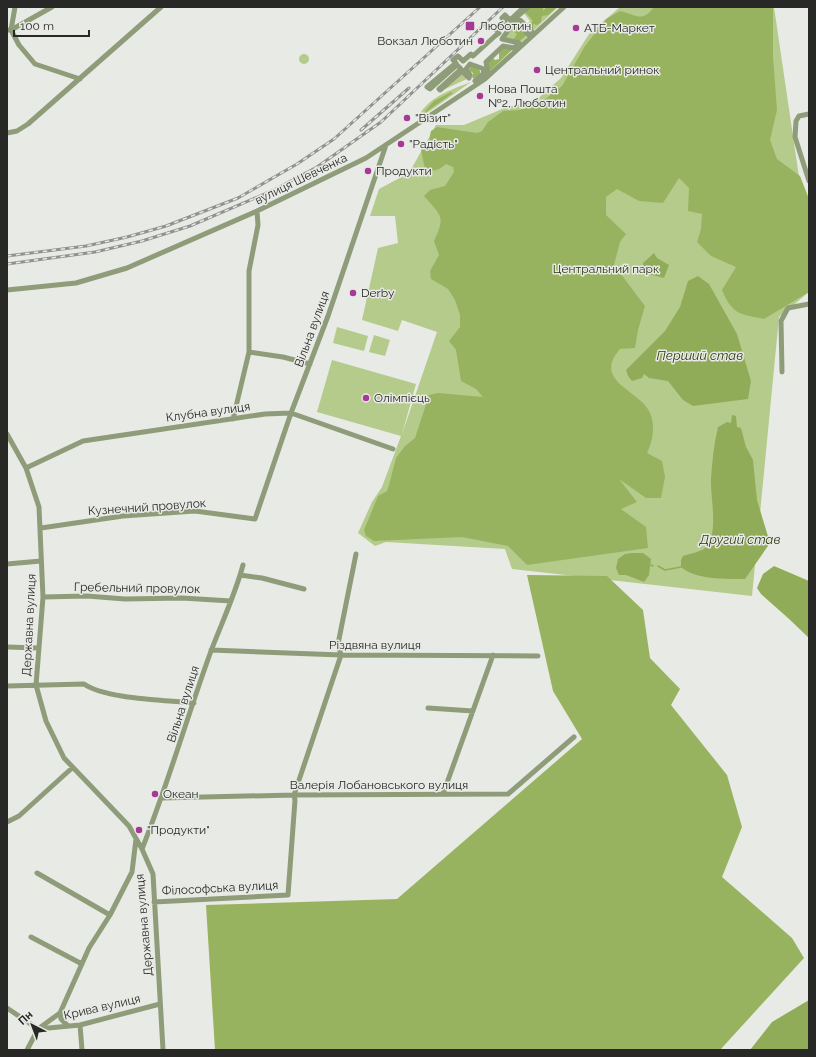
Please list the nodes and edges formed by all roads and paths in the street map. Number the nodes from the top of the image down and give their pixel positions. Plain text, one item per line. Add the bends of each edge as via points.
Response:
1 (15, 7) edge
2 (52, 7) edge
3 (161, 7) edge
4 (524, 7) edge
5 (528, 7) edge
6 (564, 7) edge
7 (9, 30) edge
8 (80, 79) junction
9 (809, 114) edge
10 (7, 133) edge
11 (386, 145) junction
12 (809, 180) edge
13 (257, 211) junction
14 (7, 290) edge
15 (809, 304) edge
16 (249, 352) junction
17 (310, 364) junction
18 (782, 372) dead end
19 (291, 414) junction
20 (233, 419) junction
21 (7, 434) edge
22 (393, 449) dead end
23 (26, 468) junction
24 (255, 519) joint
25 (41, 528) junction
26 (356, 554) dead end
27 (41, 561) junction
28 (7, 564) edge
29 (243, 565) dead end
30 (240, 575) junction
31 (304, 589) dead end
32 (42, 597) junction
33 (231, 601) junction
34 (7, 647) edge
35 (38, 648) junction
36 (211, 650) junction
37 (341, 655) junction
38 (493, 655) junction
39 (538, 656) dead end
40 (36, 685) junction
41 (7, 686) edge
42 (194, 703) junction
43 (428, 708) dead end
44 (473, 711) junction
45 (574, 737) dead end
46 (72, 768) junction
47 (443, 794) junction
48 (294, 795) junction
49 (162, 798) junction
50 (7, 822) edge
51 (136, 839) junction
52 (142, 849) junction
53 (37, 872) dead end
54 (154, 902) junction
55 (110, 915) junction
56 (31, 937) dead end
57 (82, 964) junction
58 (160, 1004) junction
59 (7, 1008) edge
60 (60, 1013) junction
61 (80, 1025) junction
62 (68, 1026) junction
63 (38, 1029) junction
64 (27, 1050) edge
65 (82, 1050) edge
66 (163, 1050) edge

1 - 7 street
2 - 7 street
3 - 8 street
4 - 5 street via 510,20 505,15 502,18 506,22 496,30 499,33 473,56 471,54 463,61 458,56 453,60 456,63 427,87 430,89 457,64 461,69 440,90 462,71 469,78 466,69 470,64 484,69 476,82 488,73 486,62 503,46 514,48 519,43 502,39 514,22 516,21 529,35 532,32 517,17
6 - 11 street, вулиця Шевченка via 485,80
7 - 8 street via 35,64
8 - 10 street via 22,128
9 - 12 street via 799,116 794,130
11 - 13 street, вулиця Шевченка via 366,158
11 - 17 street, Вільна вулиця
13 - 14 street, вулиця Шевченка via 127,268 102,276 76,283
13 - 16 street via 258,225 249,271
15 - 18 street via 788,308 783,315
16 - 17 street
16 - 20 street
17 - 19 street, Вільна вулиця
19 - 20 street, Клубна вулиця via 265,414
19 - 22 street, Клубна вулиця
19 - 24 street, Вільна вулиця
20 - 23 street, Клубна вулиця via 83,441
21 - 23 street, Державна вулиця
23 - 25 street, Державна вулиця via 38,507
24 - 25 street, Кузнечний провулок via 195,511 123,516
25 - 27 street, Державна вулиця
26 - 37 street via 338,644
27 - 28 street
27 - 32 street, Державна вулиця
29 - 30 street, Вільна вулиця
30 - 31 street
30 - 33 street, Вільна вулиця
32 - 33 street, Гребельний провулок
32 - 35 street, Державна вулиця
33 - 36 street, Вільна вулиця
34 - 35 street
35 - 40 street, Державна вулиця
36 - 37 street, Різдвяна вулиця
36 - 42 street, Вільна вулиця
37 - 38 street, Різдвяна вулиця
37 - 48 street
38 - 39 street, Різдвяна вулиця
38 - 44 street
40 - 41 street
40 - 42 street via 84,684 116,695
40 - 46 street, Державна вулиця via 46,721 64,758
42 - 49 street, Вільна вулиця
43 - 44 street
44 - 47 street
45 - 47 street, Валерія Лобановського вулиця via 508,794
46 - 50 street via 19,816
46 - 51 street, Державна вулиця via 129,826
47 - 48 street, Валерія Лобановського вулиця
48 - 49 street, Валерія Лобановського вулиця
48 - 54 street, Філософська вулиця via 288,895
49 - 52 street, Вільна вулиця
51 - 52 street, Державна вулиця
51 - 55 street via 132,872
52 - 54 street, Державна вулиця via 153,874
53 - 55 street
54 - 58 street, Державна вулиця
55 - 57 street
56 - 57 street
57 - 60 street
58 - 61 street, Крива вулиця
58 - 66 street, Державна вулиця
59 - 63 street
60 - 62 street via 61,1019
60 - 63 street
61 - 62 street, Крива вулиця
61 - 65 street
62 - 63 street, Крива вулиця
63 - 64 street

